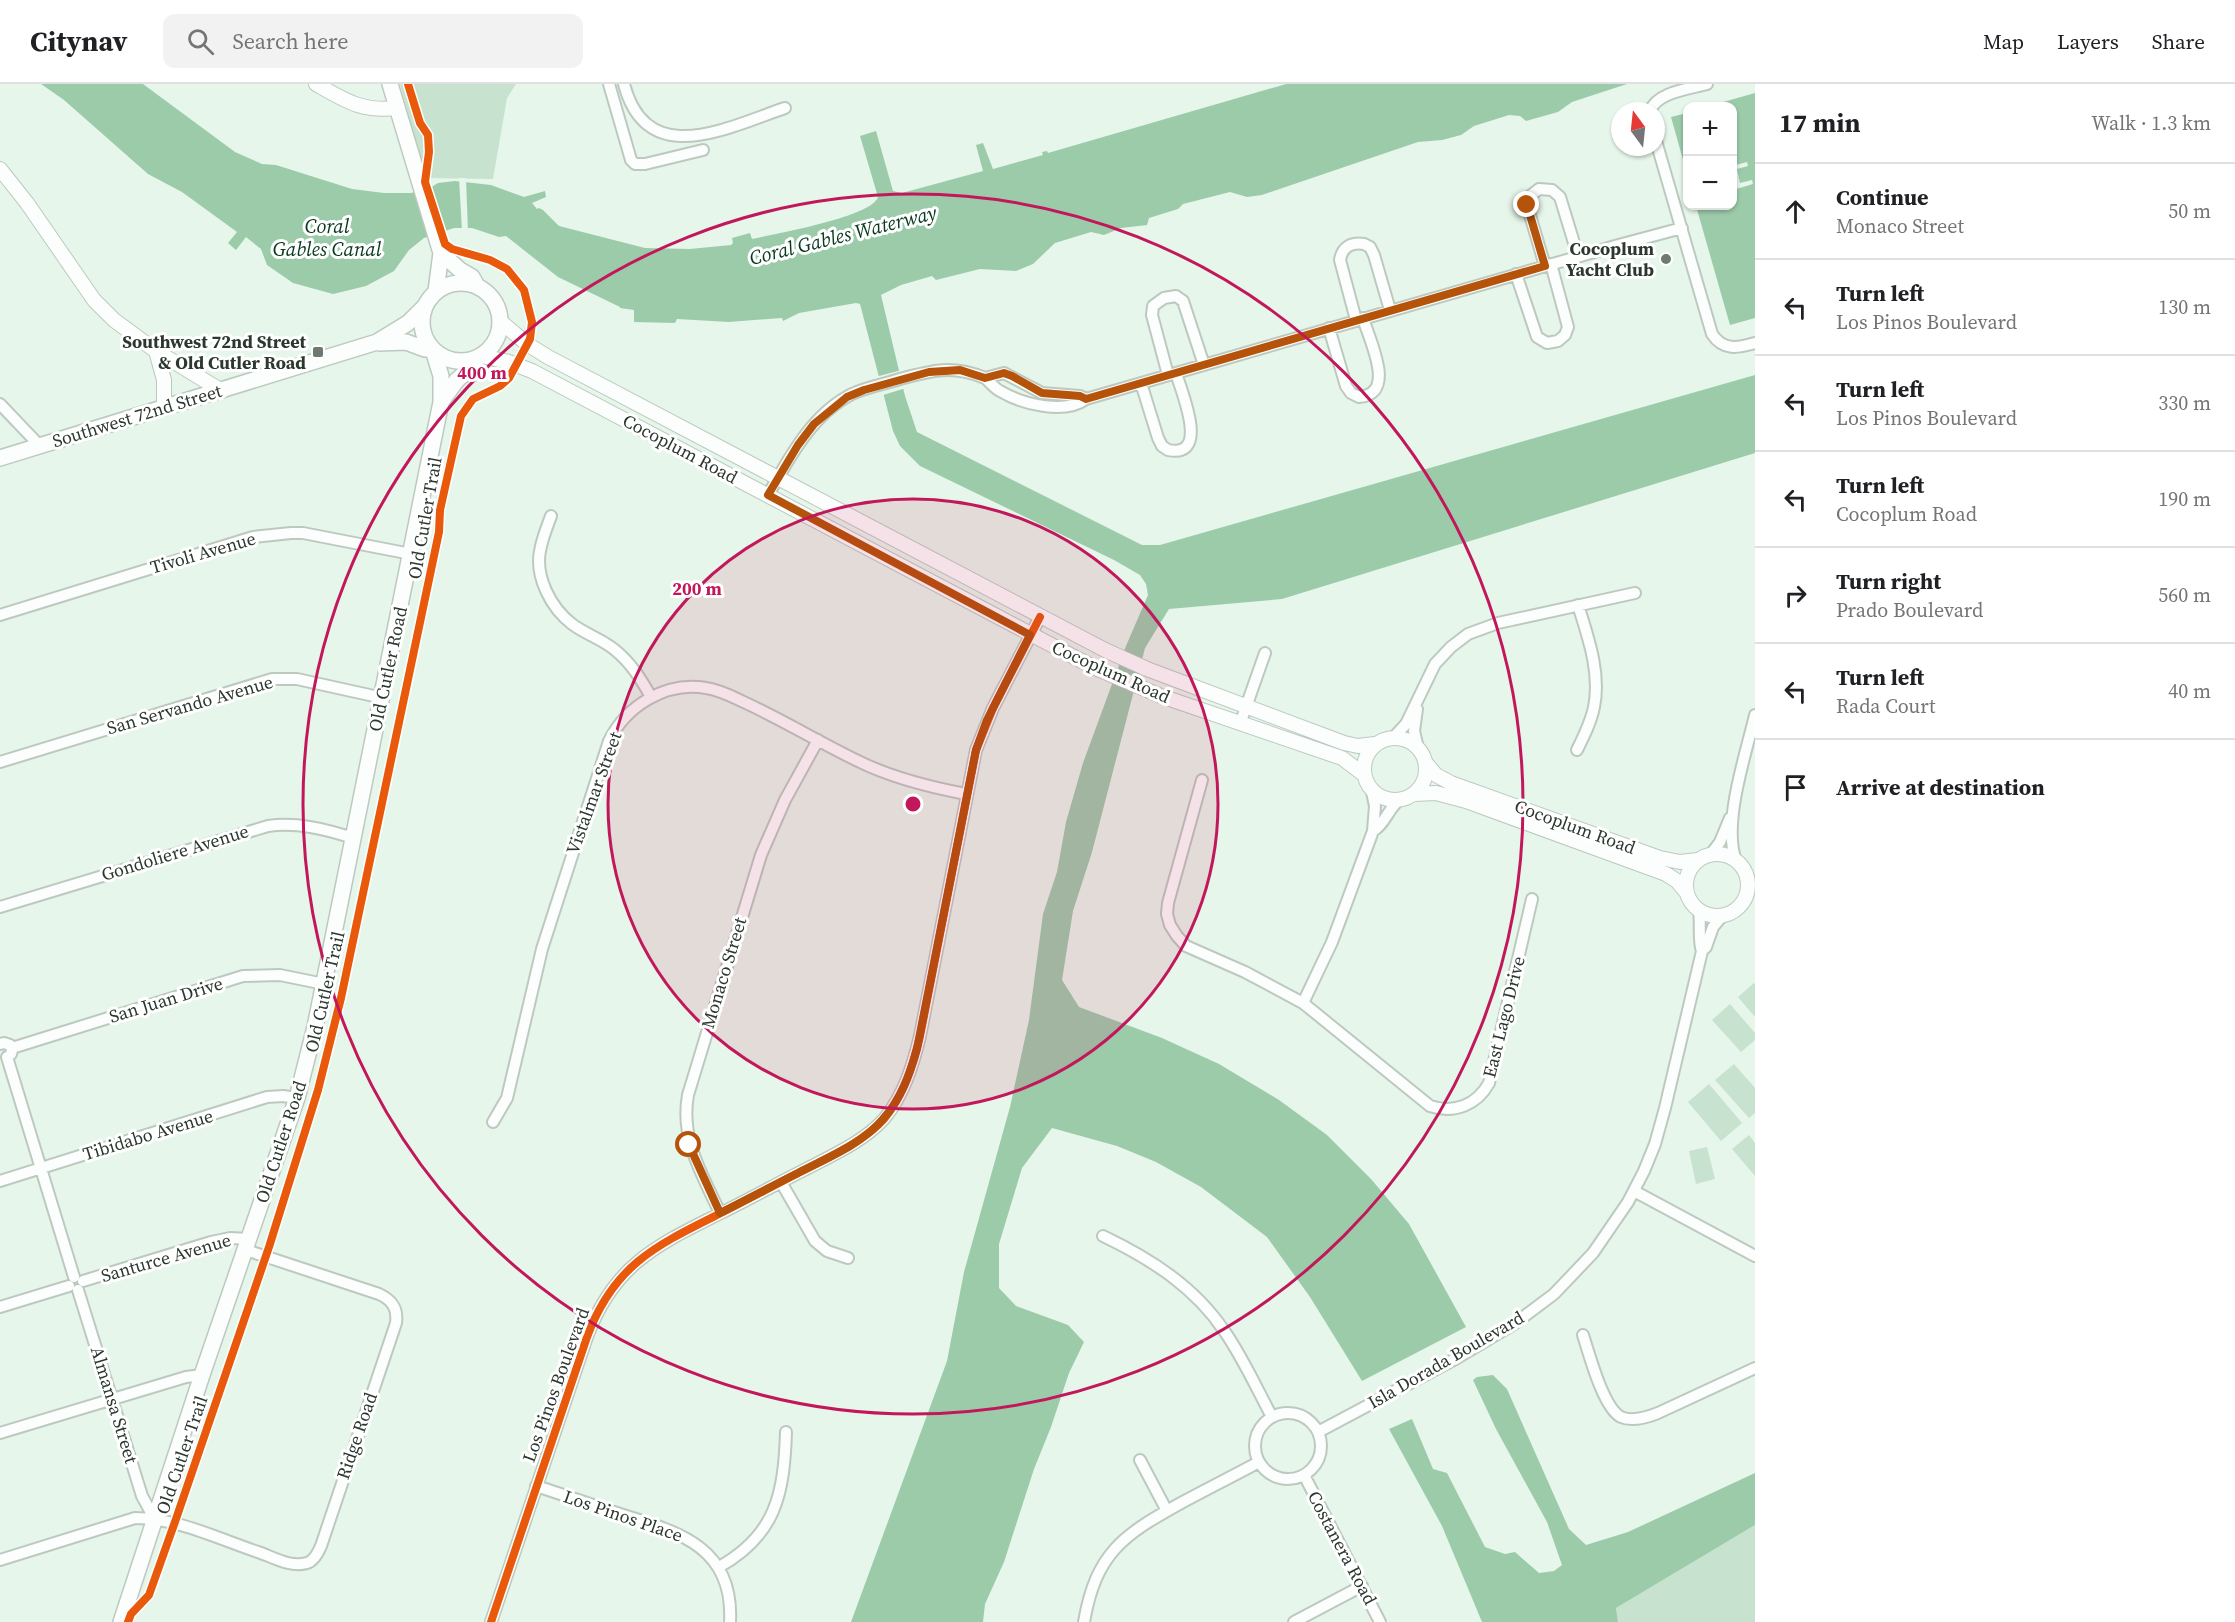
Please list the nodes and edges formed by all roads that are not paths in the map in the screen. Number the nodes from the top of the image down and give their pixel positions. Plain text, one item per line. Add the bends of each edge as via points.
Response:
1 (316, 84) edge
2 (609, 84) edge
3 (624, 84) edge
4 (1707, 84) edge
5 (391, 86) edge
6 (1655, 102) edge
7 (397, 108) junction
8 (786, 108) dead end
9 (703, 150) dead end
10 (1660, 156) edge
11 (0, 169) edge
12 (1682, 228) junction
13 (439, 248) junction
14 (1578, 256) junction
15 (1548, 265) junction
16 (1516, 274) junction
17 (477, 286) junction
18 (436, 291) junction
19 (424, 306) junction
20 (1390, 310) junction
21 (1359, 320) junction
22 (500, 321) junction
23 (1329, 328) junction
24 (377, 342) junction
25 (1755, 343) edge
26 (432, 349) junction
27 (156, 351) junction
28 (479, 357) junction
29 (1204, 365) junction
30 (1172, 374) junction
31 (985, 378) junction
32 (1141, 383) junction
33 (222, 391) junction
34 (1086, 399) junction
35 (441, 402) junction
36 (0, 404) edge
37 (164, 408) junction
38 (40, 446) junction
39 (0, 458) edge
40 (778, 478) junction
41 (768, 495) junction
42 (551, 516) dead end
43 (411, 554) junction
44 (1635, 593) dead end
45 (1578, 605) junction
46 (0, 615) edge
47 (1040, 617) junction
48 (1030, 635) junction
49 (1265, 653) dead end
50 (651, 697) junction
51 (383, 698) junction
52 (1246, 705) junction
53 (1417, 706) junction
54 (1755, 715) edge
55 (1240, 724) junction
56 (1393, 738) junction
57 (818, 740) junction
58 (1375, 744) junction
59 (1418, 748) junction
60 (1577, 750) dead end
61 (0, 762) edge
62 (1425, 762) junction
63 (1363, 774) junction
64 (1202, 780) dead end
65 (1372, 792) junction
66 (966, 794) junction
67 (1414, 794) junction
68 (1398, 801) junction
69 (1732, 816) junction
70 (1373, 831) junction
71 (353, 838) junction
72 (1705, 857) junction
73 (1736, 861) junction
74 (1686, 892) junction
75 (1532, 899) dead end
76 (0, 907) edge
77 (1699, 911) junction
78 (1723, 915) junction
79 (1702, 951) junction
80 (324, 984) junction
81 (1303, 1003) junction
82 (3, 1048) edge
83 (297, 1098) junction
84 (493, 1122) dead end
85 (40, 1168) junction
86 (0, 1181) edge
87 (781, 1182) junction
88 (1634, 1191) junction
89 (720, 1213) junction
90 (1103, 1236) dead end
91 (248, 1244) junction
92 (1755, 1256) edge
93 (848, 1258) dead end
94 (76, 1283) junction
95 (395, 1306) joint
96 (0, 1307) edge
97 (1583, 1335) dead end
98 (1755, 1368) edge
99 (202, 1375) junction
100 (112, 1399) junction
101 (1272, 1417) junction
102 (786, 1432) dead end
103 (1318, 1432) junction
104 (0, 1433) edge
105 (1140, 1460) dead end
106 (1259, 1462) junction
107 (1304, 1475) junction
108 (536, 1486) junction
109 (1167, 1511) junction
110 (154, 1518) junction
111 (0, 1560) edge
112 (719, 1567) junction
113 (1362, 1586) junction
114 (121, 1622) edge
115 (491, 1622) edge
116 (730, 1622) edge
117 (1084, 1622) edge
118 (1294, 1622) edge
119 (1380, 1622) edge

1 - 7 street via 357,106 375,110
2 - 9 street via 635,164
3 - 8 street via 645,122 672,136 705,134
4 - 6 street
5 - 7 main road
7 - 13 main road
10 - 12 street
11 - 27 street via 94,300 124,329
12 - 14 street
12 - 25 street via 1715,338 1731,348
13 - 17 main road
13 - 18 main road
14 - 15 street
14 - 15 street via 1560,197 1552,190 1539,189 1527,205
15 - 16 street
15 - 16 street via 1568,327 1562,339 1554,342 1543,341 1534,334
16 - 20 street
17 - 18 main road via 461,282
17 - 22 main road via 495,302
18 - 19 main road
19 - 24 main road, Southwest 72nd Street via 408,323
19 - 26 main road via 422,331
20 - 21 street
20 - 21 street via 1372,251 1364,244 1352,244 1342,251 1340,260
21 - 23 street
21 - 23 street via 1380,379 1376,390 1368,396 1359,397 1348,390
22 - 28 main road via 495,342
22 - 40 street, Cocoplum Road via 531,347
23 - 29 street
24 - 26 main road, Southwest 72nd Street via 406,342
24 - 33 main road, Southwest 72nd Street
26 - 28 main road via 452,360
26 - 35 main road, Old Cutler Road via 441,376
27 - 33 street
27 - 37 street via 163,374
28 - 35 main road, Old Cutler Road
28 - 41 street, Cocoplum Road via 532,370
29 - 30 street
29 - 30 street via 1183,301 1176,296 1164,298 1154,306 1152,315
30 - 32 street
30 - 32 street via 1192,433 1191,441 1181,449 1168,450 1160,442
31 - 34 street via 1004,373 1042,393
31 - 34 street via 1000,391 1043,406 1071,405
31 - 40 street via 960,370 937,370 847,397 819,419
32 - 34 street
33 - 37 main road, Southwest 72nd Street
35 - 43 main road, Old Cutler Road
36 - 38 street
37 - 38 main road, Southwest 72nd Street
38 - 39 main road, Southwest 72nd Street
40 - 41 street
40 - 47 street, Cocoplum Road
41 - 48 street, Cocoplum Road
42 - 50 street via 539,558 549,596 567,620 623,657
43 - 46 street, Tivoli Avenue via 303,533 263,536
43 - 51 main road, Old Cutler Road
44 - 45 street
45 - 53 street via 1488,626 1462,638 1435,664
45 - 60 street via 1596,687 1592,715
47 - 48 street, Los Pinos Boulevard
47 - 52 street, Cocoplum Road via 1147,669
48 - 55 street, Cocoplum Road via 1137,687
48 - 66 street, Los Pinos Boulevard via 987,720
49 - 52 street
50 - 57 street, Vistalmar Street via 705,687 755,707
50 - 84 street, Vistalmar Street via 623,719 609,741 542,949 507,1098
51 - 61 street, San Servando Avenue via 297,679 272,680
51 - 71 main road, Old Cutler Road
52 - 55 street
52 - 58 street, Cocoplum Road via 1344,743
53 - 56 street
53 - 59 street via 1414,734
54 - 69 street
55 - 63 street, Cocoplum Road via 1342,758
56 - 58 street, Cocoplum Road
56 - 59 street
57 - 66 street, Vistalmar Street via 886,773
57 - 89 street, Monaco Street via 784,800 761,855 688,1095 685,1120 689,1145
58 - 63 street via 1365,758
59 - 62 street, Cocoplum Road
62 - 67 street via 1425,779
62 - 72 street, Cocoplum Road via 1436,775 1451,783 1660,858 1680,862
63 - 65 street, Cocoplum Road
64 - 81 street, East Lago Drive via 1168,903 1170,925 1191,948
65 - 68 street
65 - 70 street
66 - 87 street, Los Pinos Boulevard via 920,1036 902,1091 870,1132
67 - 68 street, Cocoplum Road
67 - 74 street, Cocoplum Road via 1436,793 1466,801 1666,874
68 - 70 street
69 - 72 street via 1720,842
69 - 73 street
70 - 81 street via 1327,956
71 - 76 street, Gondoliere Avenue via 295,825 268,826
71 - 80 main road, Old Cutler Road
72 - 73 street via 1720,854
72 - 74 street via 1688,874
73 - 78 street via 1747,877 1746,897 1732,912
74 - 77 street
75 - 81 street, East Lago Drive via 1492,1074 1485,1091 1469,1104 1442,1109 1424,1102
77 - 78 street
77 - 79 street, Isla Dorada Boulevard
78 - 79 street, Isla Dorada Boulevard
79 - 88 street, Isla Dorada Boulevard via 1662,1119
80 - 82 street, San Juan Drive via 280,975 243,976
80 - 83 main road, Old Cutler Road
82 - 85 street, Almansa Street
83 - 85 street, Tibidabo Avenue via 267,1097
83 - 91 main road, Old Cutler Road
85 - 86 street, Tibidabo Avenue
85 - 94 street, Almansa Street
87 - 89 street, Los Pinos Boulevard
87 - 93 street via 815,1240 827,1251
88 - 92 street
88 - 103 street, Isla Dorada Boulevard via 1589,1258 1537,1307 1467,1352
89 - 108 street, Los Pinos Boulevard via 651,1250 623,1275 602,1302
90 - 101 street via 1167,1272 1197,1298 1226,1333
91 - 94 street, Santurce Avenue via 230,1238 210,1242
91 - 95 street, Santurce Avenue via 379,1294
91 - 99 main road, Old Cutler Road
94 - 96 street, Santurce Avenue
94 - 100 street, Almansa Street
95 - 110 street, Ridge Road via 396,1323 315,1557 308,1563 282,1561
97 - 98 street via 1611,1407 1621,1417 1643,1418 1658,1413
99 - 100 street
99 - 110 main road, Old Cutler Road
100 - 104 street
100 - 110 street, Almansa Street via 142,1496
101 - 103 street via 1292,1413 1303,1417
101 - 106 street via 1255,1441
102 - 112 street via 784,1473 768,1523 749,1547
103 - 107 street via 1319,1456
105 - 109 street
106 - 107 street via 1273,1476 1283,1479
106 - 109 street
107 - 113 street, Costanera Road
108 - 112 street, Los Pinos Place via 680,1534 702,1548
108 - 115 street, Los Pinos Boulevard
109 - 117 street via 1137,1528 1111,1552 1095,1578
110 - 111 street via 135,1518
110 - 114 main road, Old Cutler Road
112 - 116 street
113 - 118 street
113 - 119 street, Costanera Road

